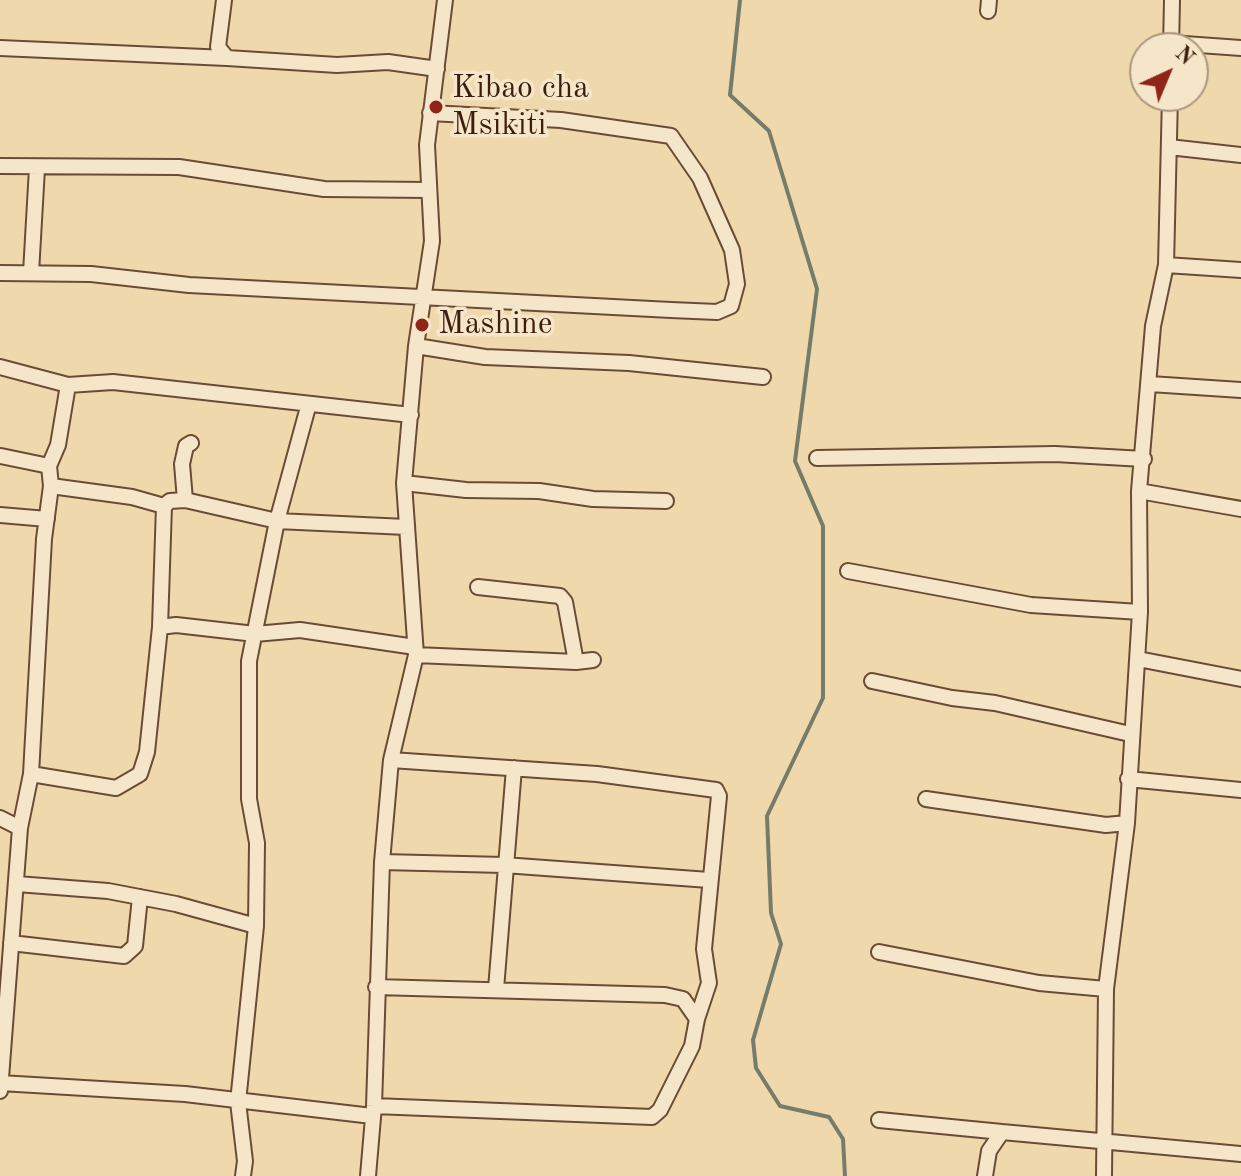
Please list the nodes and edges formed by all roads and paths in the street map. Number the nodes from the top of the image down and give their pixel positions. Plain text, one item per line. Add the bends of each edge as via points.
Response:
1 (224, 0) edge
2 (445, 0) edge
3 (1172, 0) edge
4 (1171, 32) edge
5 (1209, 47) edge
6 (0, 48) edge
7 (1241, 48) edge
8 (227, 58) junction
9 (437, 69) junction
10 (1170, 112) edge
11 (430, 113) junction
12 (1169, 147) junction
13 (1241, 155) edge
14 (0, 166) edge
15 (37, 168) junction
16 (429, 190) junction
17 (1166, 265) junction
18 (1241, 270) edge
19 (0, 273) edge
20 (31, 273) junction
21 (426, 295) junction
22 (416, 346) junction
23 (0, 367) edge
24 (763, 377) dead end
25 (1150, 384) junction
26 (68, 385) junction
27 (1241, 390) edge
28 (308, 407) junction
29 (411, 415) junction
30 (191, 443) dead end
31 (1, 456) edge
32 (817, 458) dead end
33 (1144, 459) junction
34 (49, 466) junction
35 (404, 483) junction
36 (51, 486) junction
37 (1139, 491) junction
38 (185, 500) junction
39 (666, 501) dead end
40 (164, 506) junction
41 (1241, 509) edge
42 (0, 515) edge
43 (47, 519) junction
44 (277, 521) junction
45 (406, 527) junction
46 (848, 571) dead end
47 (478, 587) dead end
48 (1140, 612) junction
49 (160, 627) junction
50 (255, 634) junction
51 (415, 651) junction
52 (1138, 659) junction
53 (593, 660) dead end
54 (576, 662) junction
55 (1241, 679) edge
56 (872, 681) dead end
57 (1130, 734) junction
58 (391, 760) junction
59 (514, 768) junction
60 (31, 774) junction
61 (1128, 779) junction
62 (1241, 790) edge
63 (926, 799) dead end
64 (0, 818) edge
65 (1127, 823) junction
66 (20, 828) junction
67 (382, 862) junction
68 (504, 865) junction
69 (709, 880) junction
70 (17, 884) junction
71 (140, 897) junction
72 (256, 926) junction
73 (11, 943) junction
74 (879, 952) dead end
75 (376, 987) junction
76 (496, 989) junction
77 (1106, 989) junction
78 (697, 1019) junction
79 (0, 1086) edge
80 (238, 1102) junction
81 (373, 1111) junction
82 (879, 1120) dead end
83 (1002, 1132) junction
84 (1104, 1141) junction
85 (1241, 1154) edge
86 (243, 1176) edge
87 (368, 1176) edge
88 (985, 1176) edge
89 (1104, 1176) edge

1 - 8 street via 218,47
2 - 9 street
3 - 4 street
5 - 7 street
6 - 8 street
8 - 9 street via 337,65 388,62
9 - 11 street
10 - 12 street
11 - 16 street
11 - 21 street via 561,120 671,136 687,154 715,209 732,250 737,284 731,306 717,312
12 - 13 street
12 - 17 street
14 - 15 street
15 - 16 street via 179,167 324,189
15 - 20 street
16 - 21 street via 432,241
17 - 18 street
17 - 25 street via 1153,326
19 - 20 street
20 - 21 street
21 - 22 street
22 - 24 street via 485,357 629,363
22 - 29 street
23 - 26 street
25 - 27 street
25 - 33 street
26 - 28 street via 113,382
26 - 34 street
28 - 29 street
28 - 44 street
29 - 35 street
30 - 38 street via 182,464
31 - 34 street
32 - 33 street via 1055,454
33 - 37 street
34 - 36 street
35 - 39 street
35 - 45 street
36 - 40 street
36 - 43 street
37 - 41 street
37 - 48 street
38 - 40 street
38 - 44 street
40 - 49 street
42 - 43 street
43 - 60 street
44 - 45 street
44 - 50 street
45 - 51 street
46 - 48 street via 1031,605
47 - 54 street via 560,596
48 - 52 street
49 - 50 street
49 - 60 street via 140,774 116,788
50 - 51 street via 300,630
50 - 72 street via 248,686
51 - 54 street
51 - 58 street
52 - 55 street
52 - 57 street
53 - 54 street
56 - 57 street
57 - 61 street
58 - 59 street
58 - 67 street
59 - 68 street
59 - 69 street via 716,790
60 - 66 street
61 - 62 street
61 - 65 street
63 - 65 street via 1093,823
64 - 66 street
65 - 77 street
66 - 70 street
67 - 68 street
67 - 75 street
68 - 69 street
68 - 76 street
69 - 78 street via 704,949 709,983
70 - 71 street
70 - 73 street
71 - 72 street
71 - 73 street via 135,946 124,956
72 - 80 street
73 - 79 street
74 - 77 street via 1039,983
75 - 76 street
75 - 81 street
76 - 78 street via 665,995 683,999
77 - 84 street
78 - 81 street via 692,1046 652,1117
79 - 80 street via 57,1084
80 - 81 street
80 - 86 street
81 - 87 street
82 - 83 street
83 - 84 street
83 - 88 street via 989,1151
84 - 85 street
84 - 89 street

